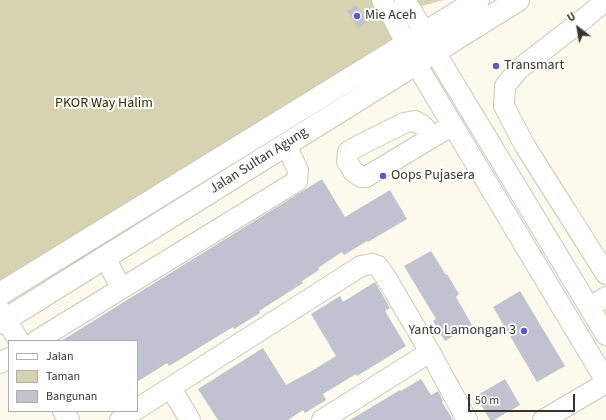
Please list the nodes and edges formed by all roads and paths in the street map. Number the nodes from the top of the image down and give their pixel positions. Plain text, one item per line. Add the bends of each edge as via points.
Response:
1 (382, 0) edge
2 (405, 0) edge
3 (478, 0) edge
4 (518, 0) edge
5 (606, 0) edge
6 (422, 43) junction
7 (416, 64) junction
8 (453, 125) junction
9 (431, 138) dead end
10 (286, 145) junction
11 (525, 146) junction
12 (500, 159) junction
13 (590, 249) junction
14 (105, 257) junction
15 (563, 265) junction
16 (606, 274) edge
17 (121, 288) junction
18 (0, 294) edge
19 (606, 297) edge
20 (589, 307) junction
21 (2, 317) edge
22 (606, 335) edge
23 (18, 340) edge
24 (38, 340) edge
25 (430, 352) junction
26 (606, 382) edge
27 (171, 388) junction
28 (138, 408) edge
29 (132, 412) edge
30 (120, 420) edge
31 (190, 420) edge
32 (322, 420) edge
33 (467, 420) edge
34 (543, 420) edge

1 - 6 street via 394,20
2 - 6 street
3 - 6 main road, Jalan Sultan Agung
4 - 6 main road, Jalan Sultan Agung
5 - 11 street via 519,69 505,86 504,106
6 - 7 main road, Jalan Sultan Agung
6 - 12 street
6 - 18 main road, Jalan Sultan Agung
7 - 8 street
7 - 10 main road, Jalan Sultan Agung
8 - 9 street
8 - 26 street
10 - 14 main road, Jalan Sultan Agung
10 - 17 street via 298,170 297,181
11 - 12 street
11 - 13 street
12 - 15 street
13 - 15 street
13 - 16 street
14 - 17 street
14 - 21 main road, Jalan Sultan Agung
15 - 20 street
17 - 24 street
19 - 20 street
20 - 22 street
21 - 23 street
25 - 27 street via 385,276 378,266 372,264 361,266
25 - 32 street
25 - 33 street
26 - 34 street
27 - 28 street
27 - 31 street
29 - 30 street

